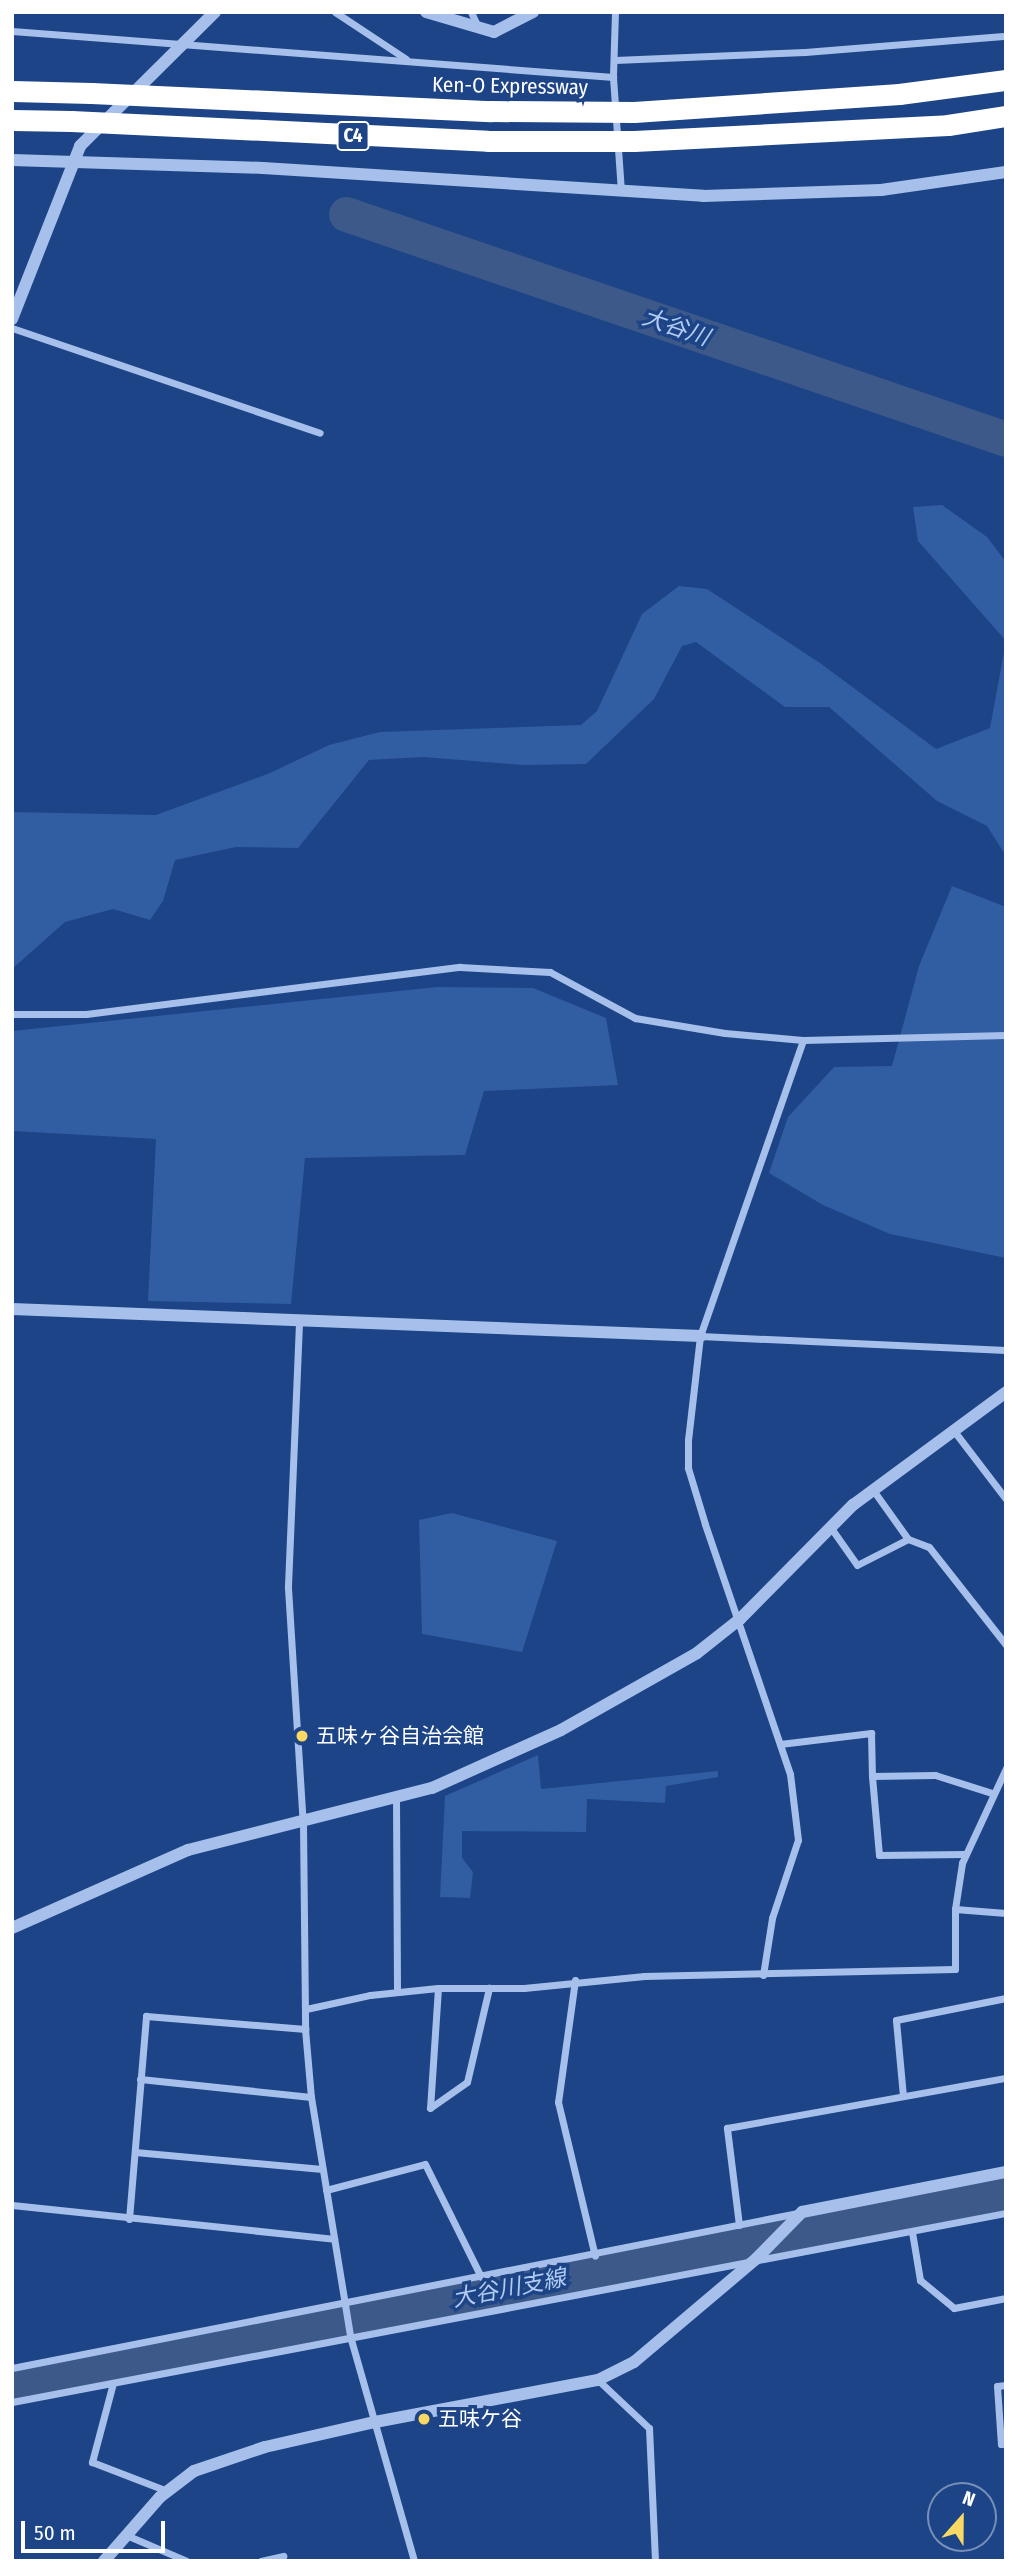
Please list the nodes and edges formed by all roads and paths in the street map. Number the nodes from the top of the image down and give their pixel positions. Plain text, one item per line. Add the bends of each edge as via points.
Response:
1 (215, 12) edge
2 (335, 12) edge
3 (426, 12) edge
4 (471, 12) edge
5 (533, 12) edge
6 (615, 12) edge
7 (480, 30) junction
8 (12, 31) edge
9 (1006, 36) edge
10 (182, 43) junction
11 (615, 60) junction
12 (409, 61) junction
13 (613, 78) junction
14 (1006, 80) edge
15 (12, 91) edge
16 (1006, 116) edge
17 (12, 120) edge
18 (72, 159) junction
19 (12, 160) edge
20 (1006, 172) edge
21 (621, 191) junction
22 (12, 319) edge
23 (12, 328) edge
24 (320, 433) dead end
25 (12, 1014) edge
26 (1006, 1035) edge
27 (803, 1040) junction
28 (12, 1309) edge
29 (299, 1323) junction
30 (700, 1336) junction
31 (1006, 1350) edge
32 (1006, 1392) edge
33 (954, 1431) junction
34 (872, 1489) junction
35 (1006, 1499) edge
36 (831, 1528) junction
37 (908, 1539) junction
38 (740, 1619) junction
39 (1006, 1645) edge
40 (780, 1744) junction
41 (1006, 1768) edge
42 (872, 1776) junction
43 (992, 1793) junction
44 (396, 1798) junction
45 (303, 1824) junction
46 (965, 1854) junction
47 (955, 1909) junction
48 (1006, 1913) edge
49 (12, 1928) edge
50 (764, 1975) junction
51 (575, 1980) junction
52 (438, 1988) junction
53 (489, 1988) junction
54 (397, 1992) junction
55 (1006, 1998) edge
56 (306, 2009) junction
57 (305, 2029) junction
58 (1006, 2078) edge
59 (141, 2079) junction
60 (903, 2096) junction
61 (311, 2097) junction
62 (135, 2152) junction
63 (322, 2169) junction
64 (1006, 2172) edge
65 (326, 2190) junction
66 (12, 2205) edge
67 (802, 2212) junction
68 (1006, 2213) edge
69 (129, 2219) junction
70 (739, 2225) junction
71 (912, 2232) junction
72 (334, 2239) junction
73 (594, 2256) junction
74 (756, 2259) junction
75 (481, 2277) junction
76 (1006, 2298) edge
77 (344, 2302) junction
78 (350, 2336) junction
79 (12, 2368) edge
80 (598, 2380) junction
81 (113, 2383) junction
82 (1006, 2385) edge
83 (12, 2402) edge
84 (375, 2422) junction
85 (1006, 2443) edge
86 (167, 2491) junction
87 (126, 2535) junction
88 (283, 2556) dead end
89 (104, 2561) edge
90 (187, 2561) edge
91 (261, 2561) edge
92 (414, 2561) edge
93 (655, 2561) edge

1 - 10 street
2 - 12 street
3 - 7 street
4 - 7 street
5 - 7 street via 494,32
6 - 11 street
8 - 10 street
9 - 11 street via 805,52
10 - 12 street
10 - 18 street
11 - 13 street
12 - 13 street
13 - 21 street
14 - 15 highway, Ken-O Expressway / C4, bridge via 899,94 634,112 491,111
16 - 17 highway, C4, bridge via 936,126 634,141 488,141
18 - 19 street
18 - 21 street
18 - 22 street
20 - 21 street via 881,190 785,196
23 - 24 street
25 - 27 street via 86,1014 460,967 550,972 635,1018
26 - 27 street
27 - 30 street
28 - 29 street
29 - 30 street
29 - 45 street via 288,1588
30 - 31 street
30 - 38 street via 688,1468
32 - 33 street
33 - 34 street
33 - 35 street
34 - 36 street
34 - 37 street
36 - 37 street via 857,1565
36 - 38 street
37 - 39 street via 929,1547
38 - 40 street
38 - 44 street via 697,1653 561,1730 432,1788
40 - 42 street via 871,1733
40 - 50 street via 790,1774 798,1840 772,1917
41 - 43 street
42 - 43 street via 935,1775
42 - 46 street via 879,1855
43 - 46 street
44 - 45 street
44 - 54 street
45 - 49 street via 188,1850
45 - 56 street
46 - 47 street
47 - 48 street
47 - 50 street via 955,1969
50 - 51 street
51 - 53 street
51 - 73 street via 558,2102
52 - 53 street
52 - 53 street via 430,2108 467,2082
52 - 54 street
54 - 56 street
55 - 60 street via 896,2020
56 - 57 street
57 - 59 street via 146,2016
57 - 61 street
58 - 60 street
59 - 61 street
59 - 62 street
60 - 70 street via 727,2128
61 - 63 street
62 - 63 street
62 - 69 street
63 - 65 street
64 - 67 street
65 - 72 street
65 - 75 street via 425,2164
66 - 69 street
67 - 70 street
67 - 74 street
68 - 71 street
69 - 72 street
70 - 73 street
71 - 74 street
71 - 76 street via 920,2280 954,2308
72 - 77 street
73 - 75 street
74 - 78 street
74 - 80 street via 634,2362
75 - 77 street
77 - 78 street
77 - 79 street
78 - 81 street
78 - 84 street
80 - 84 street
80 - 93 street via 649,2428
81 - 83 street
81 - 86 street via 92,2462
82 - 85 street via 997,2386 1001,2444
84 - 86 street via 265,2447 194,2471
84 - 92 street
86 - 87 street
87 - 89 street
87 - 90 street
88 - 91 street

